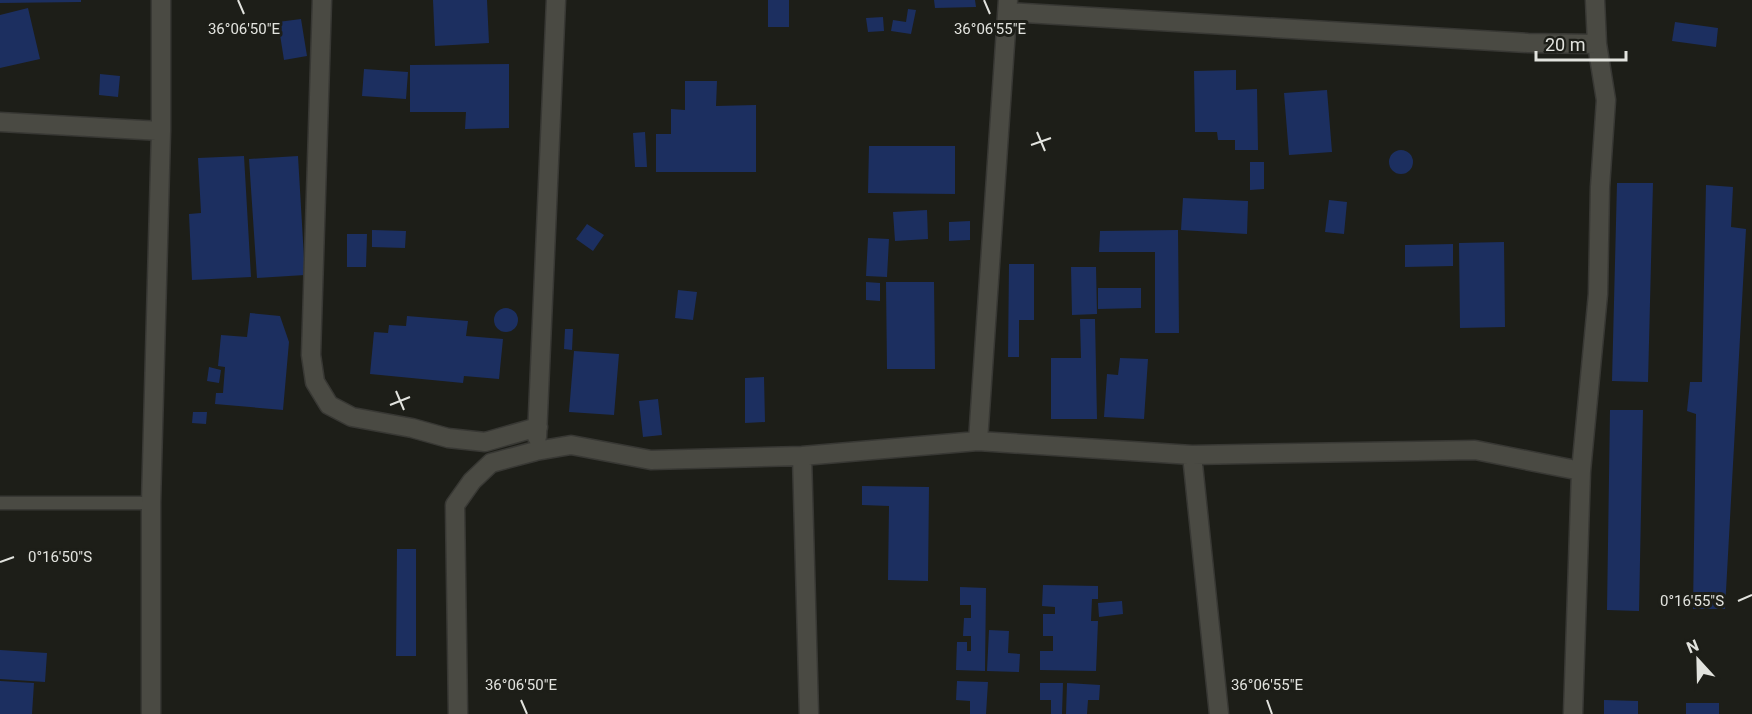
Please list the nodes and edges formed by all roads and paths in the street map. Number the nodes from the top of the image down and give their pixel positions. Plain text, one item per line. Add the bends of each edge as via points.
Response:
1 (161, 0) edge
2 (322, 0) edge
3 (556, 0) edge
4 (1595, 0) edge
5 (1008, 6) edge
6 (1596, 44) junction
7 (0, 123) edge
8 (161, 131) junction
9 (538, 427) junction
10 (978, 441) junction
11 (536, 451) junction
12 (1192, 455) junction
13 (802, 456) junction
14 (1581, 471) junction
15 (0, 503) edge
16 (151, 503) junction
17 (151, 714) edge
18 (458, 714) edge
19 (809, 714) edge
20 (1219, 714) edge
21 (1573, 714) edge

1 - 8 street
2 - 9 street via 311,355 315,382 329,405 352,417 448,438 485,442
3 - 9 street
4 - 6 street
5 - 6 street via 1528,43
5 - 10 street
6 - 14 street via 1606,100 1598,294
7 - 8 street
8 - 16 street
9 - 11 street
10 - 12 street
10 - 13 street
11 - 13 street via 571,445 651,460
11 - 18 street via 491,463 472,481 455,506
12 - 14 street via 1475,450
12 - 20 street
13 - 19 street
14 - 21 street
15 - 16 lane
16 - 17 street

